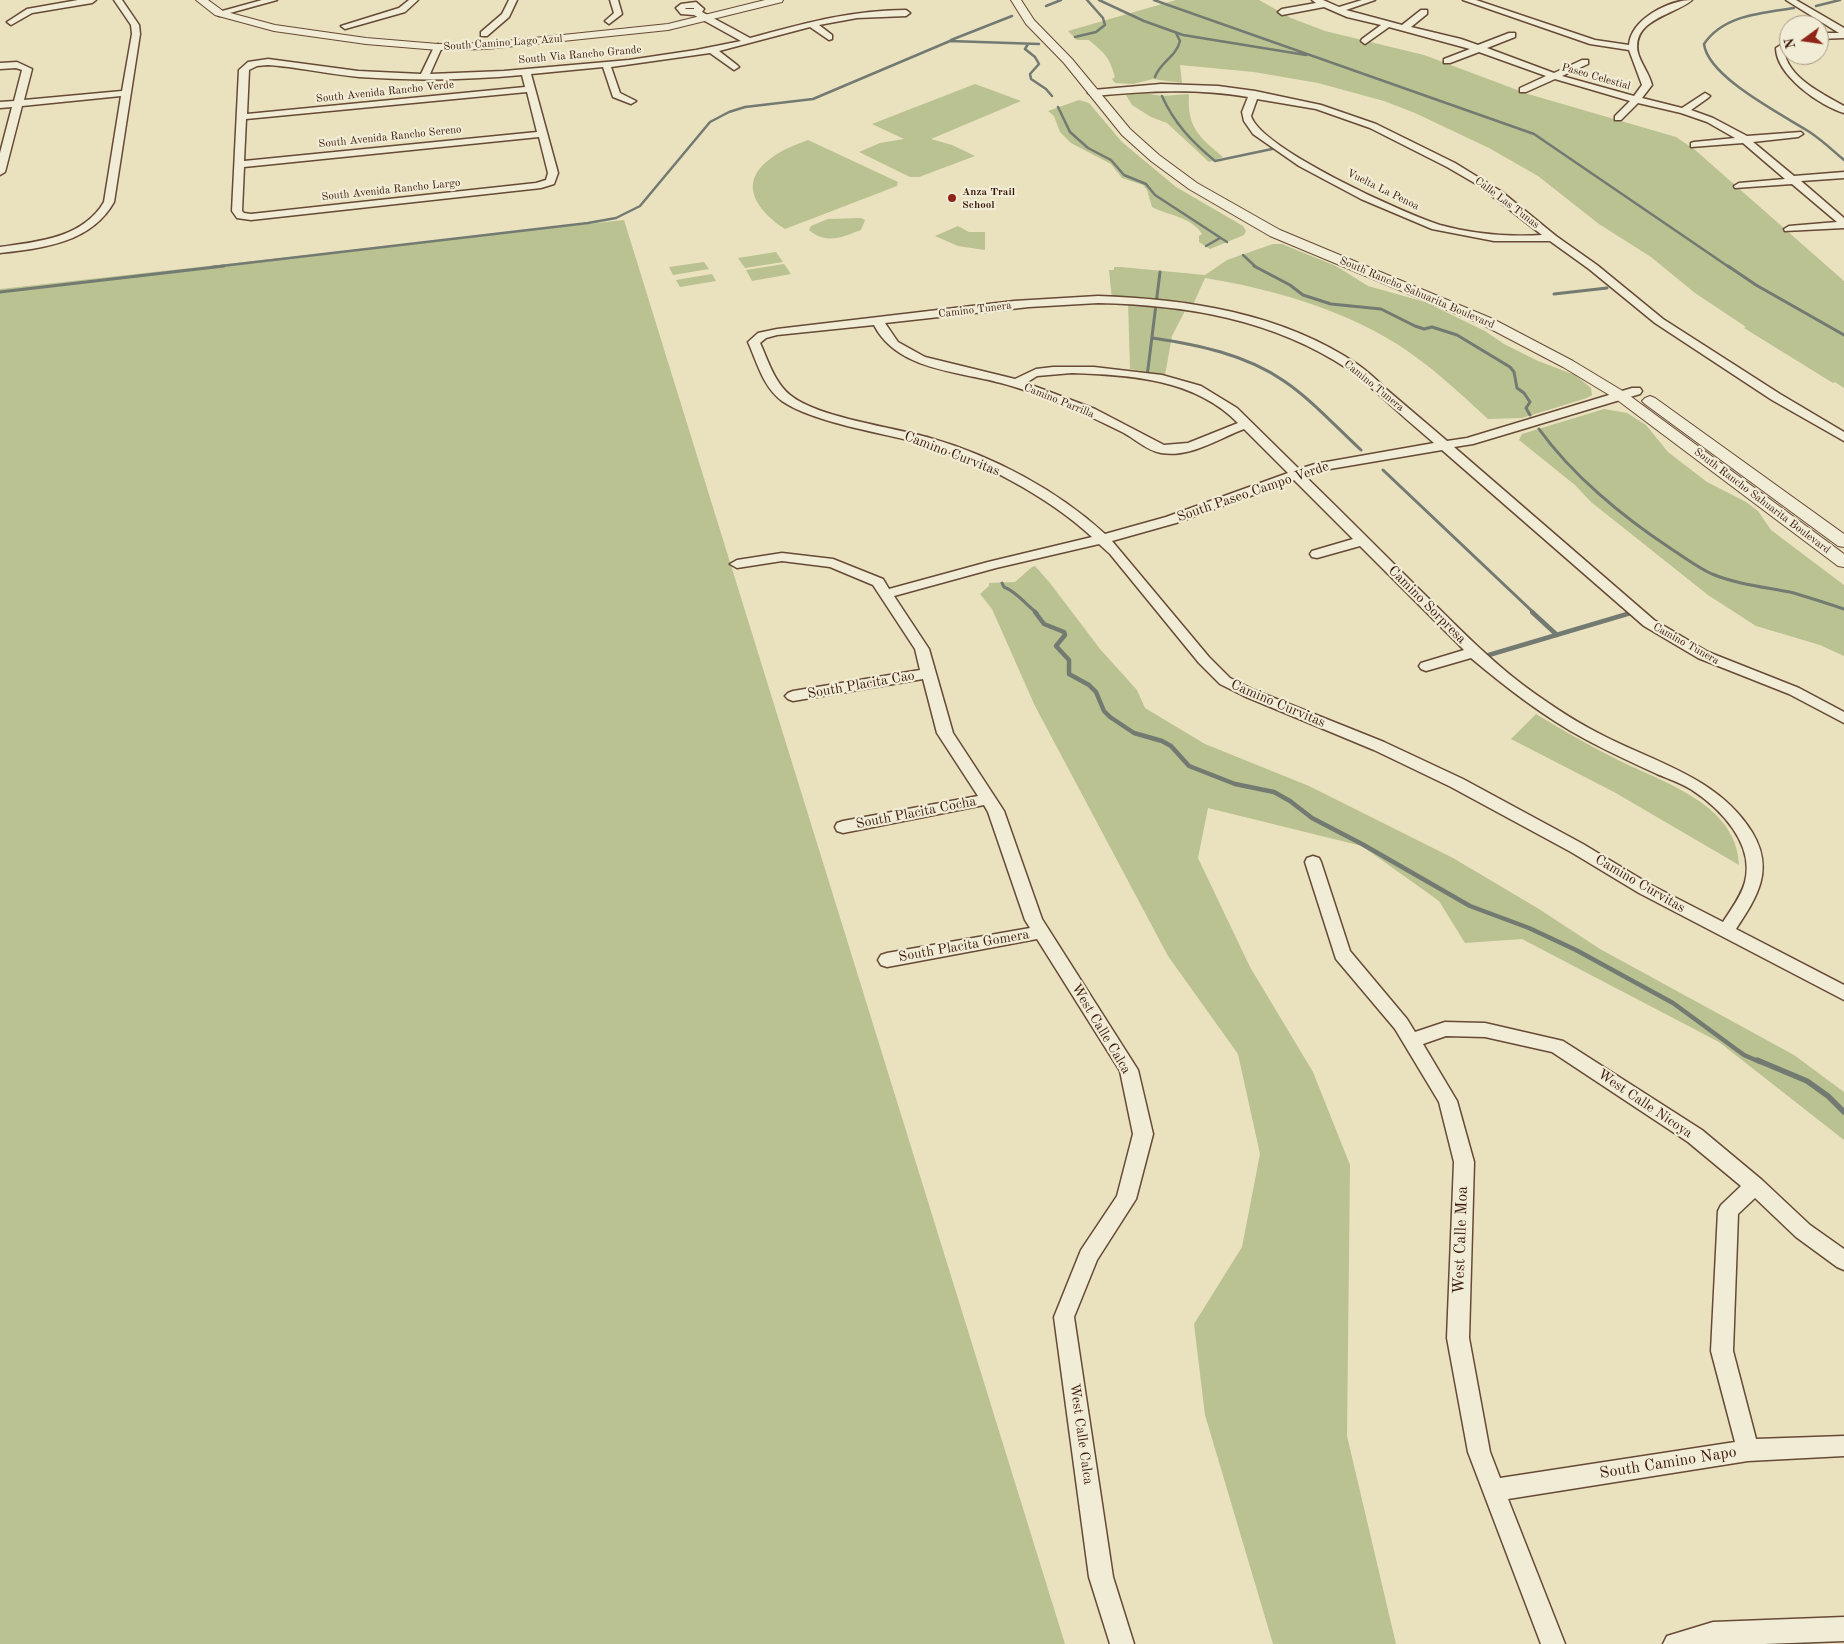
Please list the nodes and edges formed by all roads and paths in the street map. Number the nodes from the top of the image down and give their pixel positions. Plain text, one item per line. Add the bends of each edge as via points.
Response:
1 (92, 0) edge
2 (118, 0) edge
3 (201, 0) edge
4 (273, 0) edge
5 (414, 0) edge
6 (513, 0) edge
7 (614, 0) edge
8 (778, 0) edge
9 (1016, 0) edge
10 (1029, 0) edge
11 (1371, 0) edge
12 (1467, 0) edge
13 (1688, 0) edge
14 (1790, 0) edge
15 (1320, 2) edge
16 (681, 3) edge
17 (1337, 10) junction
18 (1282, 12) dead end
19 (1424, 12) dead end
20 (219, 13) junction
21 (906, 13) dead end
22 (708, 18) junction
23 (610, 21) dead end
24 (11, 22) dead end
25 (811, 24) junction
26 (1386, 24) junction
27 (345, 26) dead end
28 (1404, 28) junction
29 (484, 34) dead end
30 (1844, 34) edge
31 (1512, 35) dead end
32 (1829, 35) edge
33 (829, 36) dead end
34 (748, 41) junction
35 (1366, 41) dead end
36 (438, 47) junction
37 (1480, 48) junction
38 (1632, 48) junction
39 (712, 50) junction
40 (1447, 61) dead end
41 (1585, 62) dead end
42 (606, 64) junction
43 (1783, 65) edge
44 (0, 66) edge
45 (734, 67) dead end
46 (526, 72) junction
47 (424, 76) junction
48 (1554, 76) junction
49 (531, 89) junction
50 (1108, 90) junction
51 (1522, 90) dead end
52 (126, 93) junction
53 (1093, 93) junction
54 (1254, 94) junction
55 (1705, 96) dead end
56 (1636, 100) junction
57 (631, 101) dead end
58 (19, 103) junction
59 (0, 105) edge
60 (1844, 110) edge
61 (1684, 111) junction
62 (242, 117) junction
63 (1618, 118) dead end
64 (543, 134) junction
65 (1798, 134) dead end
66 (1744, 139) junction
67 (1694, 145) dead end
68 (239, 165) junction
69 (0, 172) edge
70 (1844, 175) edge
71 (1793, 180) junction
72 (544, 184) joint
73 (1739, 186) dead end
74 (241, 216) joint
75 (1844, 222) edge
76 (1789, 229) dead end
77 (76, 233) junction
78 (93, 238) dead end
79 (1552, 238) junction
80 (0, 250) edge
81 (878, 321) junction
82 (757, 338) joint
83 (1016, 384) junction
84 (1636, 391) junction
85 (1620, 396) junction
86 (1247, 424) junction
87 (1844, 437) edge
88 (1443, 445) junction
89 (1296, 474) junction
90 (1102, 540) junction
91 (1362, 541) junction
92 (1844, 542) edge
93 (1317, 554) dead end
94 (1844, 562) edge
95 (737, 564) dead end
96 (886, 594) junction
97 (1474, 652) junction
98 (1426, 666) dead end
99 (928, 673) junction
100 (793, 696) dead end
101 (1844, 718) edge
102 (989, 799) junction
103 (843, 827) dead end
104 (1313, 862) dead end
105 (1726, 931) junction
106 (1042, 932) junction
107 (887, 960) dead end
108 (1844, 993) edge
109 (1411, 1041) junction
110 (1755, 1186) junction
111 (1844, 1261) edge
112 (1844, 1446) edge
113 (1748, 1450) junction
114 (1494, 1490) junction
115 (1844, 1629) edge
116 (1122, 1644) edge
117 (1553, 1644) edge
118 (1675, 1644) edge

1 - 24 street via 30,10
2 - 52 street via 135,25 136,34
3 - 20 street, South Camino Lago Azul
4 - 20 street
5 - 27 street via 392,16
6 - 29 street via 506,15
7 - 23 street via 618,14
8 - 22 street, South Camino Lago Azul
9 - 53 street, South Rancho Sahuarita Boulevard via 1030,22 1060,51
10 - 50 street, South Rancho Sahuarita Boulevard
11 - 17 street
12 - 38 street via 1594,42
13 - 38 street via 1656,14 1643,25
14 - 30 street
15 - 17 street, Paseo Celestial
15 - 18 street
16 - 22 street via 700,8 696,12
17 - 26 street, Paseo Celestial
19 - 28 street
20 - 36 street, South Camino Lago Azul via 274,28 366,42
21 - 25 street, South Via Rancho Grande via 873,13
22 - 34 street
22 - 36 street, South Camino Lago Azul via 616,34
25 - 33 street
25 - 34 street, South Via Rancho Grande
26 - 28 street, Paseo Celestial
26 - 35 street
28 - 37 street, Paseo Celestial
30 - 32 street
31 - 37 street
34 - 39 street, South Via Rancho Grande
36 - 47 street
37 - 40 street
37 - 48 street, Paseo Celestial
38 - 56 street via 1647,85
39 - 42 street, South Via Rancho Grande
39 - 45 street
41 - 48 street
42 - 46 street, South Via Rancho Grande
42 - 57 street via 616,95
43 - 60 street via 1824,99
44 - 58 street via 27,69
46 - 47 street, South Via Rancho Grande
46 - 49 street
47 - 62 street, South Via Rancho Grande via 359,74 268,62 253,64 244,70
48 - 51 street
48 - 56 street, Paseo Celestial
49 - 62 street, South Avenida Rancho Verde
49 - 64 street
50 - 53 street, Calle Las Tunas
50 - 54 street, Calle Las Tunas via 1183,87
50 - 84 street, South Rancho Sahuarita Boulevard via 1156,143 1238,200 1308,236 1508,319 1583,358
52 - 58 street
52 - 77 street via 106,211 98,220
53 - 85 street, South Rancho Sahuarita Boulevard via 1141,146 1208,196 1289,239 1488,322
54 - 79 street, Calle Las Tunas via 1327,110 1387,133 1475,179
54 - 79 street, Vuelta La Penoa via 1246,113 1250,125 1263,137 1294,158 1391,210 1437,227 1480,236 1516,240
55 - 61 street
56 - 61 street, Paseo Celestial
56 - 63 street
58 - 59 street
58 - 69 street
61 - 66 street, Paseo Celestial
62 - 68 street
64 - 68 street, South Avenida Rancho Sereno
64 - 72 street via 553,173 550,182
65 - 66 street
66 - 67 street
66 - 71 street, Paseo Celestial
68 - 74 street via 237,211
70 - 71 street
71 - 73 street
71 - 75 street, Paseo Celestial
72 - 74 street, South Avenida Rancho Largo
75 - 76 street
77 - 78 street
77 - 80 street via 35,245
79 - 87 street, Calle Las Tunas via 1644,309 1712,356
81 - 82 street, Camino Tunera via 777,332
81 - 83 street, Camino Parrilla via 892,344 910,354
81 - 88 street, Camino Tunera via 1075,300 1153,302 1224,313 1273,326 1333,353 1373,383
82 - 90 street, Camino Curvitas via 754,342 756,348 773,386 786,398 824,414 927,441 990,465 1052,500
83 - 86 street, Camino Sorpresa via 1036,373 1066,370 1099,370 1173,381 1216,398
83 - 86 street, Camino Parrilla via 1084,410 1168,451 1185,448
84 - 85 street, South Paseo Campo Verde
84 - 92 street, South Rancho Sahuarita Boulevard
85 - 88 street, South Paseo Campo Verde via 1494,434
85 - 94 street, South Rancho Sahuarita Boulevard
86 - 89 street, Camino Sorpresa
88 - 89 street, South Paseo Campo Verde via 1333,464
88 - 101 street, Camino Tunera via 1649,623 1703,655 1794,691
89 - 90 street, South Paseo Campo Verde via 1171,520
89 - 91 street, Camino Sorpresa
90 - 96 street, South Paseo Campo Verde
90 - 105 street, Camino Curvitas via 1225,681 1432,771 1512,811 1645,889
91 - 93 street
91 - 97 street, Camino Sorpresa
95 - 96 street, West Calle Calca via 782,557 834,563 878,582
96 - 99 street, West Calle Calca via 922,649
97 - 98 street
97 - 105 street, Camino Sorpresa via 1552,713 1591,736 1696,786 1735,821 1749,842 1755,874 1750,891
99 - 100 street, South Placita Cao
99 - 102 street, West Calle Calca via 945,733
102 - 103 street, South Placita Cocha
102 - 106 street, West Calle Calca via 996,810 1034,920
104 - 109 street, West Calle Moa via 1342,954 1401,1024
105 - 108 street, Camino Curvitas
106 - 107 street, South Placita Gomera
106 - 116 street, West Calle Calca via 1129,1070 1143,1134 1126,1199 1088,1256 1064,1317 1101,1577
109 - 110 street, West Calle Nicoya via 1445,1029 1484,1030 1557,1046 1695,1136
109 - 114 street, West Calle Moa via 1448,1101 1464,1162 1458,1338 1479,1452
110 - 111 street, West Calle Nicoya via 1803,1231
110 - 113 street via 1728,1211 1722,1351
112 - 113 street, South Camino Napo
113 - 114 street, South Camino Napo
114 - 117 street, West Calle Moa
115 - 118 street via 1713,1634

